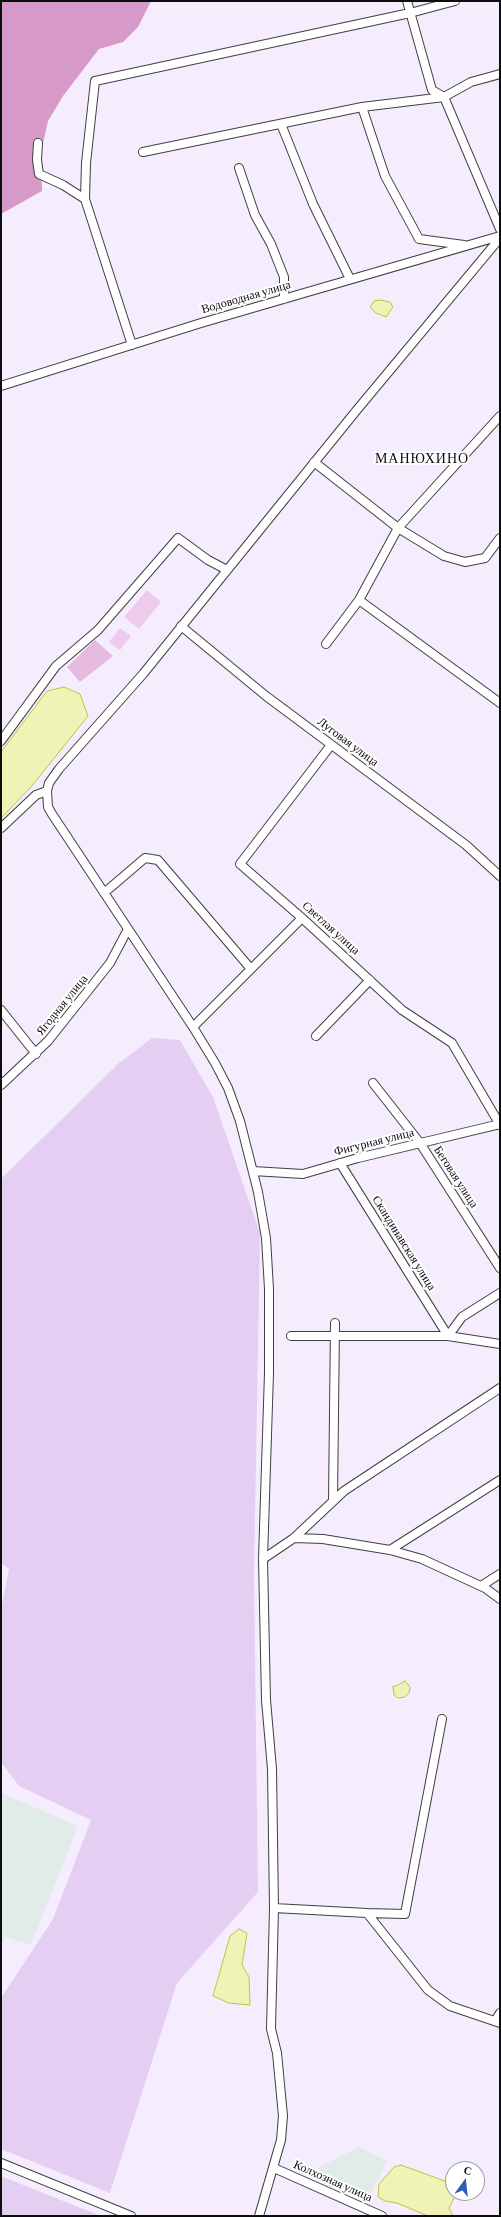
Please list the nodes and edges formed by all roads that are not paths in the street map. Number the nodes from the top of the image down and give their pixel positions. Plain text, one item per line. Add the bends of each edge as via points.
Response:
1 (407, 1) edge
2 (455, 1) edge
3 (410, 14) junction
4 (500, 74) edge
5 (444, 97) junction
6 (362, 107) junction
7 (281, 124) junction
8 (38, 143) dead end
9 (143, 152) dead end
10 (239, 168) dead end
11 (85, 199) junction
12 (500, 229) edge
13 (500, 237) edge
14 (466, 245) junction
15 (350, 279) junction
16 (284, 299) junction
17 (132, 344) junction
18 (1, 386) edge
19 (500, 416) edge
20 (314, 462) junction
21 (398, 528) junction
22 (498, 543) edge
23 (227, 570) junction
24 (359, 600) junction
25 (181, 626) junction
26 (326, 644) dead end
27 (500, 703) edge
28 (1, 741) edge
29 (331, 745) junction
30 (47, 791) junction
31 (1, 828) edge
32 (500, 876) edge
33 (104, 893) junction
34 (302, 918) junction
35 (128, 929) junction
36 (251, 969) junction
37 (370, 980) junction
38 (1, 1010) edge
39 (193, 1027) junction
40 (316, 1036) dead end
41 (36, 1054) junction
42 (373, 1083) dead end
43 (1, 1085) edge
44 (500, 1124) edge
45 (420, 1143) junction
46 (340, 1163) junction
47 (252, 1171) junction
48 (500, 1268) edge
49 (500, 1293) edge
50 (335, 1323) dead end
51 (291, 1336) dead end
52 (335, 1336) junction
53 (448, 1336) junction
54 (500, 1344) edge
55 (500, 1388) edge
56 (500, 1480) edge
57 (333, 1501) junction
58 (294, 1538) junction
59 (390, 1550) junction
60 (263, 1560) junction
61 (500, 1574) edge
62 (480, 1586) junction
63 (500, 1599) edge
64 (442, 1719) dead end
65 (274, 1908) junction
66 (366, 1913) junction
67 (500, 2012) edge
68 (498, 2022) edge
69 (1, 2163) edge
70 (274, 2168) junction
71 (131, 2216) edge
72 (259, 2216) edge
73 (382, 2216) edge

1 - 3 street
2 - 3 street
3 - 5 street via 432,90
3 - 11 street via 95,81 86,163
4 - 5 street via 471,82
5 - 6 street
5 - 12 street
6 - 7 street
6 - 14 street via 385,176 420,239
7 - 9 street
7 - 15 street via 313,204
8 - 11 street via 39,174
10 - 16 street via 255,215 271,244 284,277
11 - 17 street
13 - 14 street, Водоводная улица
13 - 20 street
14 - 15 street, Водоводная улица
15 - 16 street, Водоводная улица
16 - 17 street, Водоводная улица
17 - 18 street, Водоводная улица
19 - 21 street
20 - 21 street
20 - 23 street
21 - 22 street via 444,556 465,562 485,558
21 - 24 street
23 - 25 street
23 - 28 street via 208,560 178,538 98,630 56,666
24 - 26 street
24 - 27 street
25 - 29 street, Луговая улица via 266,696
25 - 30 street via 143,674 59,769 49,783
29 - 32 street, Луговая улица via 466,845
29 - 34 street, Светлая улица via 240,864
30 - 31 street via 36,795
30 - 33 street via 48,806 52,814
33 - 35 street
33 - 36 street via 145,858 158,860
34 - 36 street
34 - 37 street, Светлая улица
35 - 39 street
35 - 41 street, Ягодная улица via 110,963
36 - 39 street
37 - 40 street
37 - 44 street, Светлая улица via 402,1010 452,1043
38 - 41 street
39 - 47 street via 228,1088 240,1121
41 - 43 street, Ягодная улица
42 - 45 street, Беговая улица
44 - 45 street, Фигурная улица
45 - 46 street, Фигурная улица
45 - 48 street, Беговая улица
46 - 47 street, Фигурная улица via 303,1174
46 - 53 street, Скандинавская улица
47 - 60 street via 262,1212 269,1270 269,1373
49 - 53 street via 462,1317
50 - 52 street
51 - 52 street
52 - 53 street
52 - 57 street
53 - 54 street
55 - 57 street via 344,1490
56 - 59 street
57 - 58 street
58 - 59 street via 323,1539
58 - 60 street
59 - 62 street via 422,1559
60 - 65 street via 266,1700 272,1768
61 - 62 street
62 - 63 street
64 - 66 street via 405,1914
65 - 66 street
65 - 70 street via 271,2029 277,2053 283,2116 281,2140
66 - 68 street via 428,1990 450,2006
67 - 68 street
69 - 71 street
70 - 72 street
70 - 73 street, Колхозная улица

